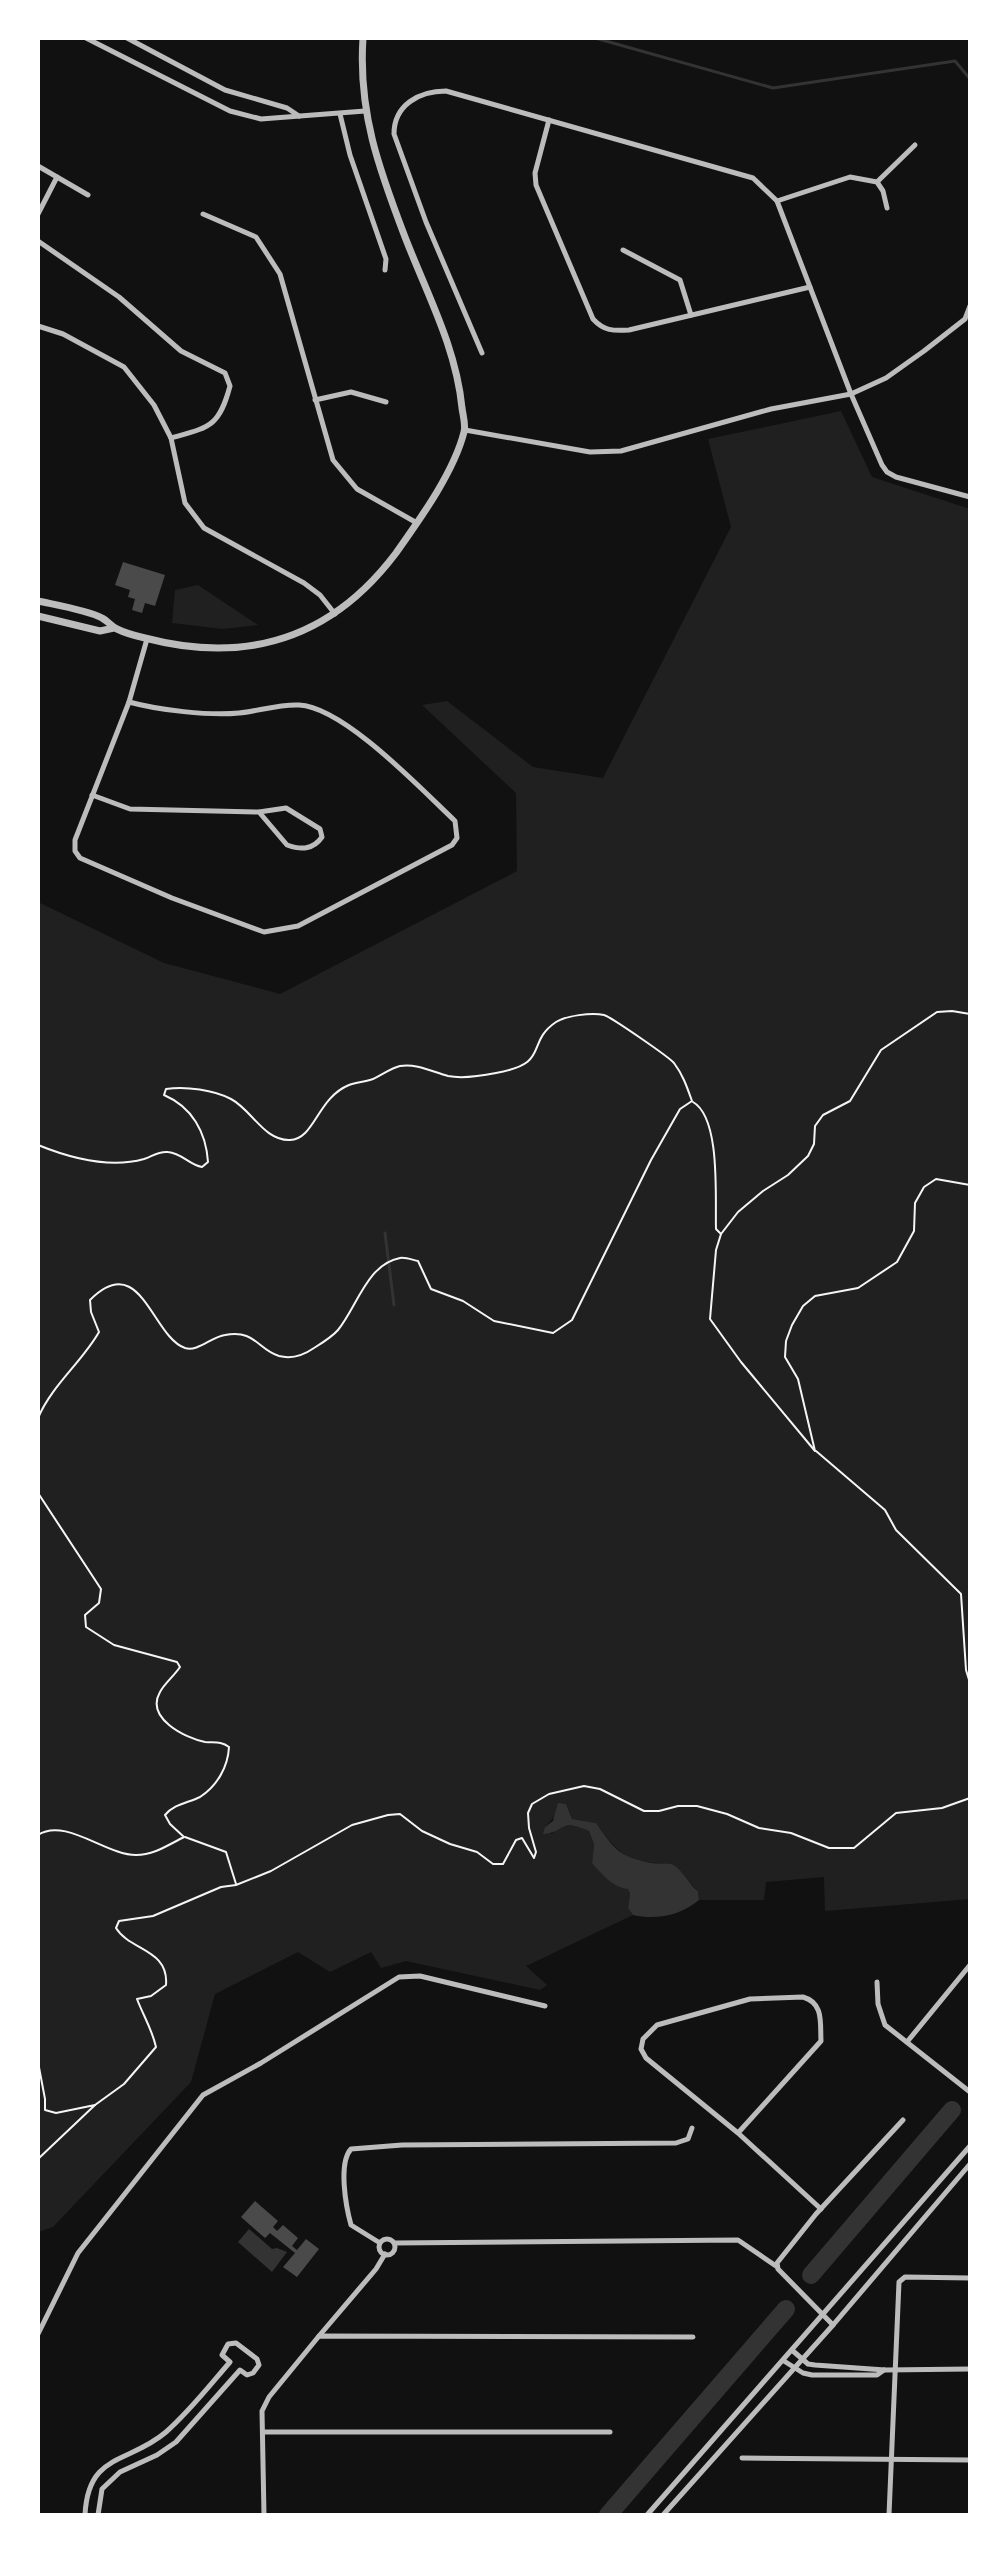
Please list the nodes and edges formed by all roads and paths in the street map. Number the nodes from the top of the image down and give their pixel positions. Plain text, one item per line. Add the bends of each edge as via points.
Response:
1 (86, 38) edge
2 (127, 38) edge
3 (363, 38) edge
4 (365, 111) junction
5 (340, 114) junction
6 (301, 118) junction
7 (549, 120) junction
8 (915, 145) dead end
9 (38, 166) edge
10 (57, 177) junction
11 (877, 182) junction
12 (88, 195) dead end
13 (777, 201) junction
14 (887, 208) dead end
15 (38, 214) edge
16 (203, 214) dead end
17 (38, 241) edge
18 (623, 250) dead end
19 (385, 270) dead end
20 (810, 287) junction
21 (970, 306) edge
22 (691, 315) junction
23 (968, 320) edge
24 (38, 326) edge
25 (482, 353) dead end
26 (851, 394) junction
27 (315, 400) junction
28 (386, 402) dead end
29 (465, 430) junction
30 (171, 438) junction
31 (970, 497) edge
32 (417, 523) junction
33 (38, 601) edge
34 (48, 603) junction
35 (335, 615) junction
36 (41, 617) edge
37 (114, 628) junction
38 (147, 639) junction
39 (129, 702) junction
40 (92, 795) junction
41 (259, 812) junction
42 (970, 1014) edge
43 (692, 1101) junction
44 (38, 1145) edge
45 (970, 1185) edge
46 (721, 1234) junction
47 (38, 1418) edge
48 (815, 1451) junction
49 (38, 1493) edge
50 (970, 1683) edge
51 (970, 1798) edge
52 (38, 1835) edge
53 (184, 1837) junction
54 (236, 1885) junction
55 (970, 1965) edge
56 (877, 1982) dead end
57 (545, 2006) dead end
58 (907, 2042) junction
59 (38, 2062) edge
60 (970, 2092) edge
61 (95, 2105) junction
62 (903, 2120) dead end
63 (692, 2128) dead end
64 (738, 2133) junction
65 (970, 2146) edge
66 (38, 2159) edge
67 (970, 2164) edge
68 (821, 2209) junction
69 (380, 2243) junction
70 (394, 2243) junction
71 (385, 2254) junction
72 (776, 2266) junction
73 (970, 2278) edge
74 (823, 2315) junction
75 (833, 2325) junction
76 (38, 2334) edge
77 (319, 2336) junction
78 (693, 2337) dead end
79 (793, 2351) junction
80 (802, 2359) junction
81 (784, 2361) junction
82 (230, 2362) junction
83 (794, 2368) junction
84 (894, 2369) junction
85 (970, 2369) edge
86 (240, 2370) junction
87 (885, 2370) junction
88 (263, 2432) junction
89 (610, 2432) dead end
90 (742, 2458) dead end
91 (891, 2459) junction
92 (970, 2460) edge
93 (85, 2515) edge
94 (98, 2515) edge
95 (264, 2515) edge
96 (647, 2515) edge
97 (663, 2515) edge
98 (889, 2515) edge

1 - 6 street via 230,111 261,119
2 - 6 street via 225,90 287,108
3 - 4 street
4 - 5 street
4 - 29 street via 390,195 452,351
5 - 6 street
5 - 19 street via 386,259
7 - 13 street via 746,175
7 - 22 street via 536,185 593,319 613,331
7 - 25 street via 435,91 403,107 394,124 426,222
8 - 11 street
9 - 10 street
10 - 12 street
10 - 15 street
11 - 13 street via 837,179
11 - 14 street
13 - 20 street
16 - 27 street via 256,237 267,250 280,274
17 - 30 street via 119,297 181,351 225,373 230,386 216,421
18 - 22 street via 680,280
20 - 22 street
20 - 26 street
21 - 23 street
23 - 26 street via 886,378
24 - 30 street via 124,367 154,405
26 - 29 street via 771,409 621,451 590,452
26 - 31 street via 887,472
27 - 28 street via 351,392
27 - 32 street via 333,460 357,489
29 - 32 street via 444,480
30 - 35 street via 185,503 204,528 304,583
32 - 35 street via 381,573
33 - 34 street
34 - 36 street
34 - 37 street via 102,618
35 - 38 street via 303,633 250,647
36 - 37 street via 100,631
37 - 38 street
38 - 39 street
39 - 40 street
39 - 40 street via 235,713 311,706 369,742 455,821 457,838 298,926 264,932 80,858 75,840
40 - 41 street via 130,809
41 - 41 street via 286,808 320,829 322,837 308,848 287,845
42 - 46 path via 937,1012 881,1050 850,1101 823,1115 815,1126 808,1156 738,1212
43 - 44 path via 671,1060 605,1015 575,1016 558,1021 542,1035 536,1055 511,1070 451,1077 400,1066 349,1085 325,1102 308,1133 287,1141 271,1136 231,1099 166,1089 164,1095 185,1109 207,1141 208,1162 202,1167 170,1152 145,1159 83,1161
43 - 46 path via 705,1114 712,1135 716,1229
43 - 47 path via 680,1109 651,1160 572,1320 553,1333 494,1321 431,1289 418,1261 401,1258 376,1270 337,1332 304,1355 279,1356 249,1336 225,1335 193,1349 182,1347 147,1302 130,1287 115,1285 90,1300 99,1332
45 - 48 path via 936,1179 924,1187 915,1203 914,1231 897,1262 858,1288 815,1296 803,1306 786,1341 785,1357 798,1379
46 - 48 path via 710,1319
48 - 50 path via 885,1510 896,1530 961,1594
49 - 53 path via 101,1589 99,1603 85,1615 86,1627 114,1645 177,1662 180,1667 159,1693 157,1709 188,1738 229,1747 218,1779 202,1796 165,1815
51 - 54 path via 942,1808 896,1813 854,1848 829,1848 697,1806 644,1811 584,1786 532,1804 528,1813 534,1858 522,1838 503,1864 493,1864 477,1852 422,1831 400,1814 388,1815 352,1825
52 - 53 path via 46,1829 62,1830 131,1855 151,1854
53 - 54 path via 226,1852
54 - 61 path via 153,1916 119,1921 120,1933 165,1968 166,1985 137,1999 156,2047 124,2084
55 - 58 street
56 - 58 street via 881,2018
57 - 76 street via 420,1976 399,1977 203,2095 78,2253
58 - 60 street
59 - 61 path via 45,2110 56,2113
61 - 66 path
62 - 68 street
63 - 69 street via 683,2143 351,2149 344,2176 351,2225
64 - 64 street via 646,2058 643,2039 657,2025 750,1999 811,1999 820,2013 821,2041
64 - 68 street
65 - 74 street
67 - 75 street
68 - 72 street
69 - 70 street
69 - 71 street
70 - 71 street via 394,2251
70 - 72 street via 738,2240
71 - 77 street
72 - 74 street
73 - 84 street via 905,2277 899,2282
74 - 75 street
74 - 79 street
75 - 80 street
77 - 78 street
77 - 88 street via 269,2397 262,2411
79 - 80 street
79 - 81 street
80 - 83 street
80 - 87 street via 815,2365
81 - 83 street
81 - 96 street
82 - 86 street
82 - 86 street via 222,2352 233,2342 259,2361 251,2375
82 - 93 street via 167,2432 112,2461 91,2481
83 - 87 street via 812,2375 877,2375
83 - 97 street
84 - 85 street
84 - 87 street
84 - 91 street
86 - 94 street via 176,2442 120,2472 102,2489
88 - 89 street
88 - 95 street
90 - 91 street
91 - 92 street
91 - 98 street

